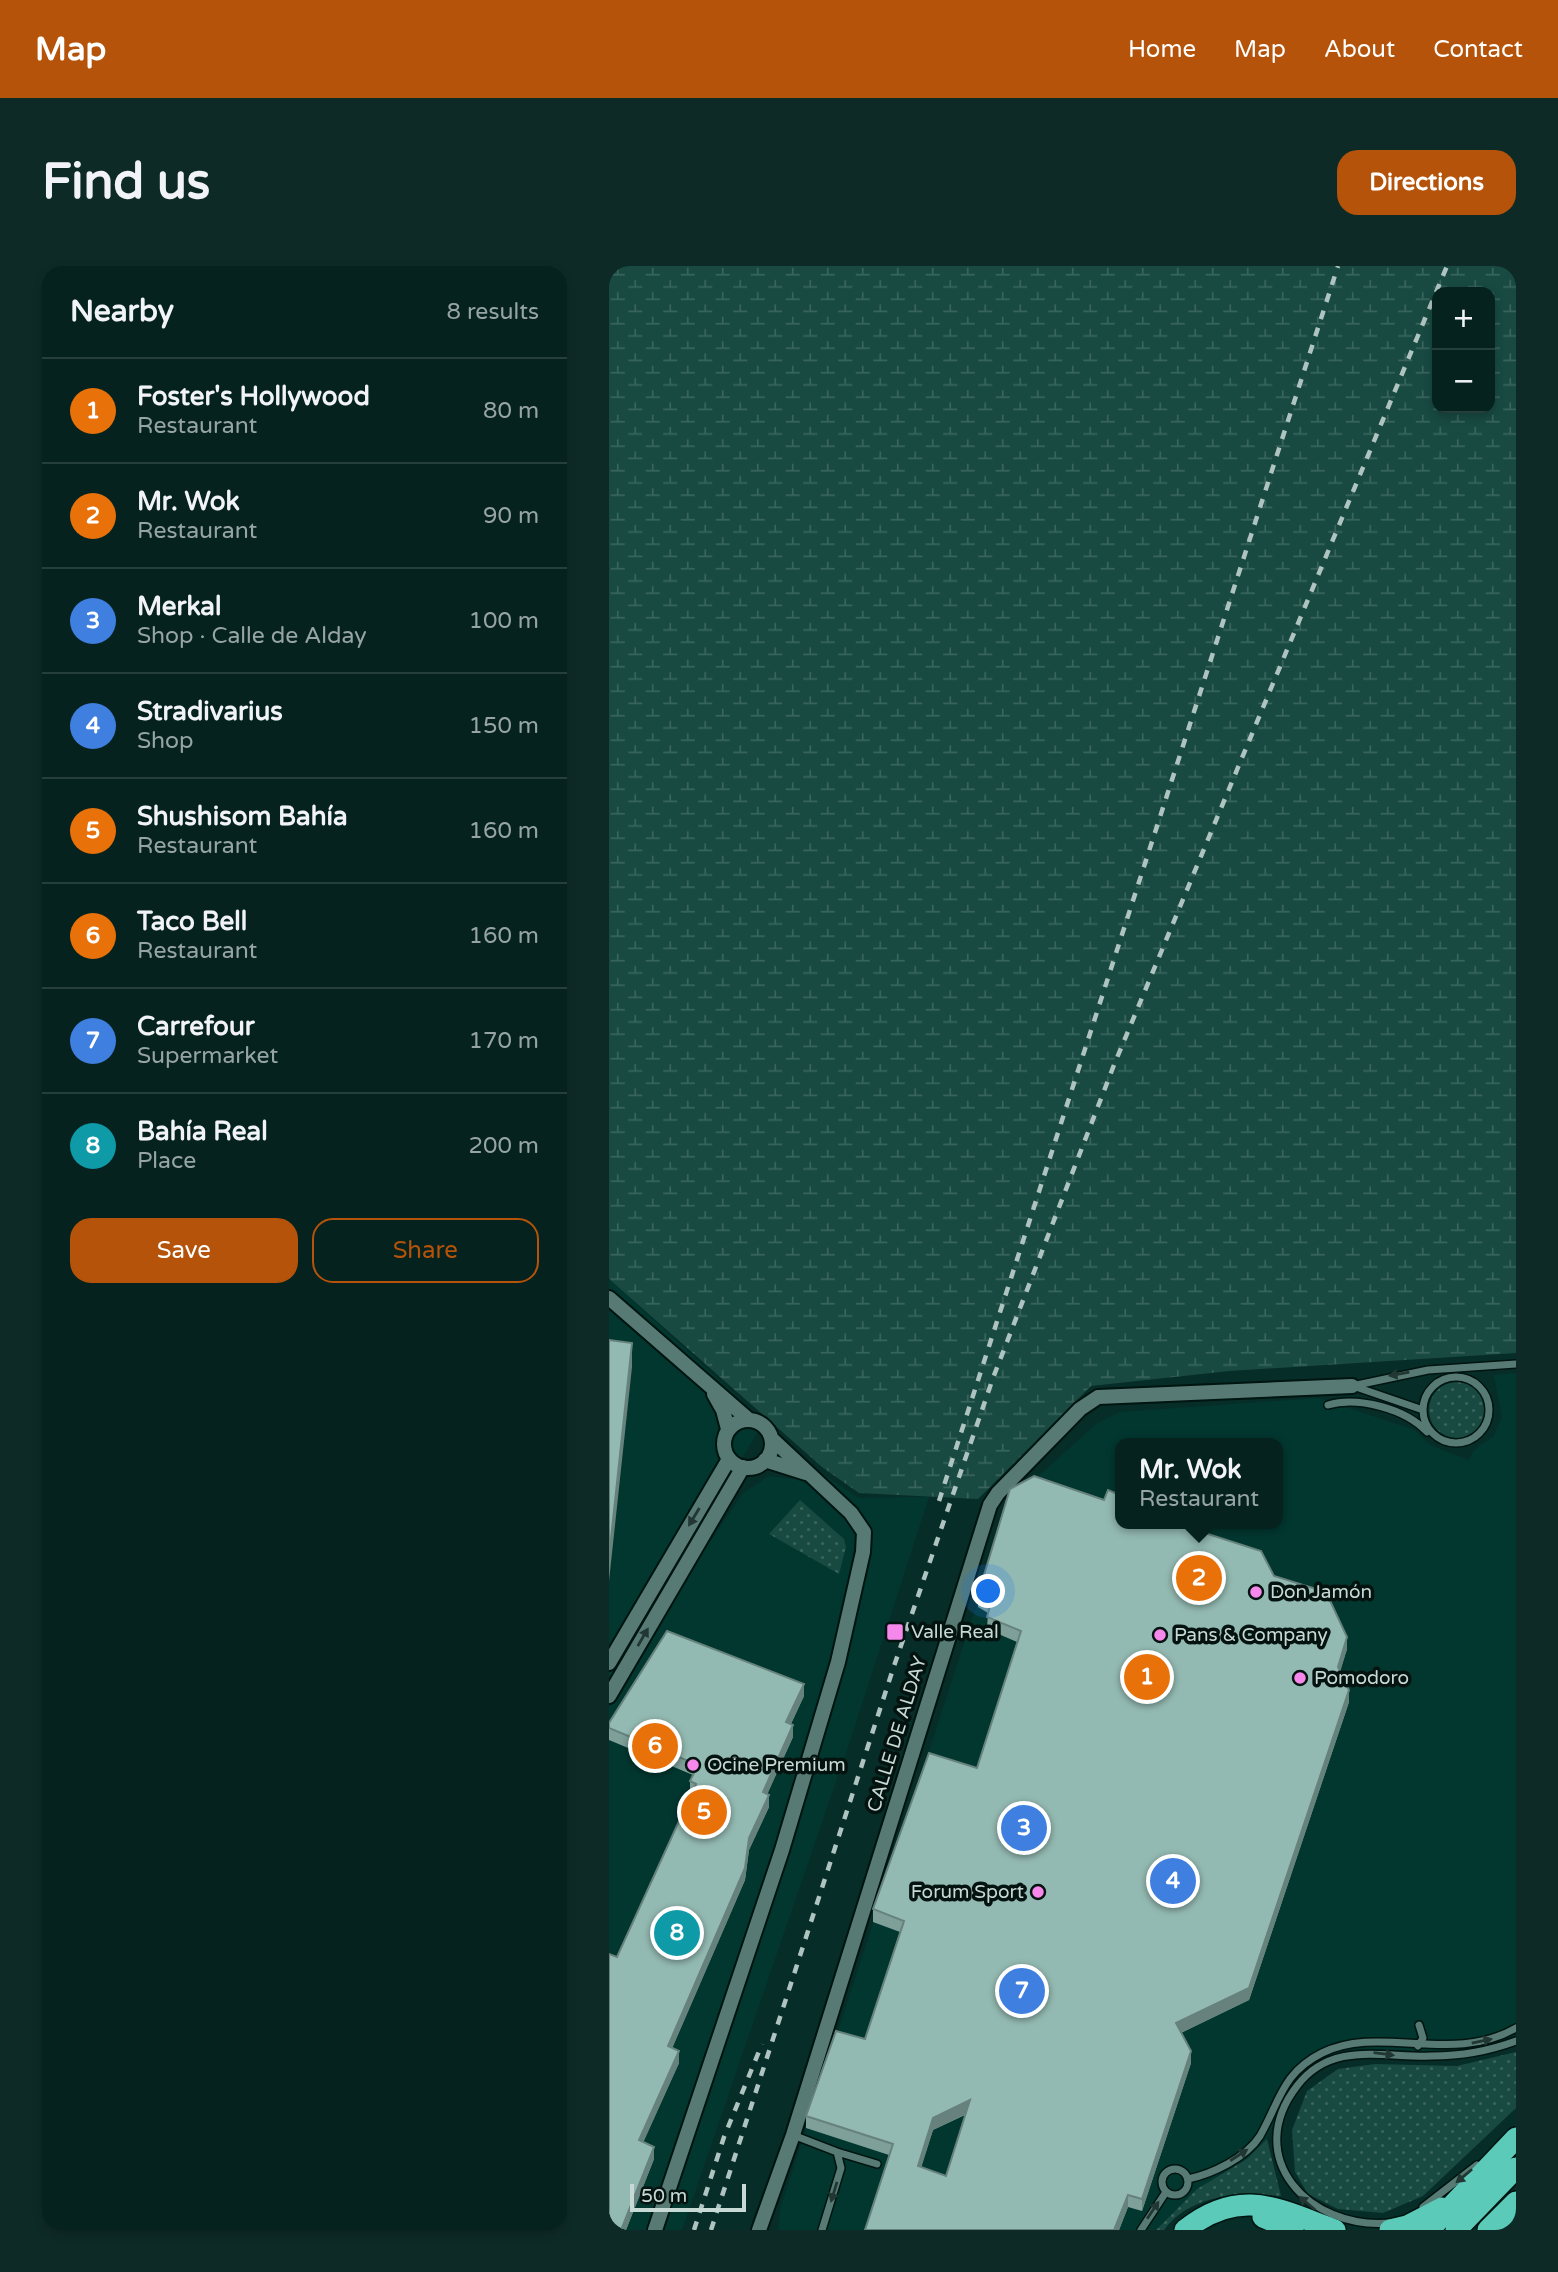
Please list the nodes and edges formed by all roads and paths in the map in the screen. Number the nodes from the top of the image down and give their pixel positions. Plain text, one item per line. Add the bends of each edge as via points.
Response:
1 (609, 1298) edge
2 (1516, 1364) edge
3 (1428, 1370) junction
4 (1454, 1376) junction
5 (1352, 1385) junction
6 (711, 1387) junction
7 (1328, 1405) dead end
8 (1423, 1410) junction
9 (748, 1419) junction
10 (728, 1429) junction
11 (771, 1438) junction
12 (1438, 1438) junction
13 (729, 1459) junction
14 (765, 1460) junction
15 (743, 1467) junction
16 (807, 1473) junction
17 (609, 1662) edge
18 (609, 1696) edge
19 (1419, 2025) dead end
20 (1516, 2028) edge
21 (1516, 2041) edge
22 (1418, 2046) junction
23 (1516, 2132) edge
24 (793, 2135) junction
25 (1516, 2138) edge
26 (837, 2152) junction
27 (877, 2164) dead end
28 (1516, 2168) edge
29 (1188, 2179) junction
30 (1466, 2190) junction
31 (1166, 2192) junction
32 (1516, 2202) edge
33 (1205, 2216) junction
34 (1516, 2222) edge
35 (764, 2229) edge
36 (655, 2230) edge
37 (822, 2230) edge
38 (1141, 2230) edge
39 (1185, 2230) edge
40 (1293, 2230) edge
41 (1335, 2230) edge
42 (1389, 2230) edge
43 (1429, 2230) edge
44 (1456, 2230) edge
45 (1487, 2230) edge
46 (1509, 2230) edge

1 - 6 street
2 - 3 lane
3 - 4 lane
3 -> 5 lane
4 - 8 lane via 1433,1385
4 - 12 lane via 1479,1385 1487,1396 1489,1416 1483,1429 1468,1441 1449,1443
5 - 8 lane
5 - 24 street, CALLE DE ALDAY via 1098,1397 1080,1409 998,1493 990,1505
6 - 9 street
6 - 10 street
7 - 12 lane via 1364,1402 1413,1420
8 - 12 lane via 1426,1424
9 - 10 street
9 - 11 street via 763,1425
10 - 13 street via 724,1444
11 - 14 street
11 - 16 street
13 - 15 street
13 -> 17 street
14 - 15 street
14 - 16 street
18 -> 15 street
16 - 36 street via 851,1513 864,1532 863,1552 838,1662 782,1850
19 - 22 lane via 1423,2038
22 -> 20 lane via 1477,2042
23 -> 21 lane via 1412,2214 1369,2225 1330,2217 1302,2200 1285,2174 1277,2131 1286,2104 1303,2080 1343,2055 1461,2054
29 -> 22 lane via 1208,2174 1255,2142 1283,2086 1314,2058 1356,2043
24 - 26 lane
24 - 35 street, CALLE DE ALDAY
25 - 30 highway
26 - 27 lane
26 -> 37 lane via 841,2168
28 - 44 highway
29 - 31 lane via 1181,2193
29 - 31 lane via 1180,2169 1167,2171 1161,2183
30 - 42 highway via 1435,2213
30 - 43 highway
38 -> 31 lane
32 - 45 highway
33 - 39 highway
33 - 40 highway via 1255,2215
33 - 41 highway via 1227,2207 1260,2204
34 - 46 highway

